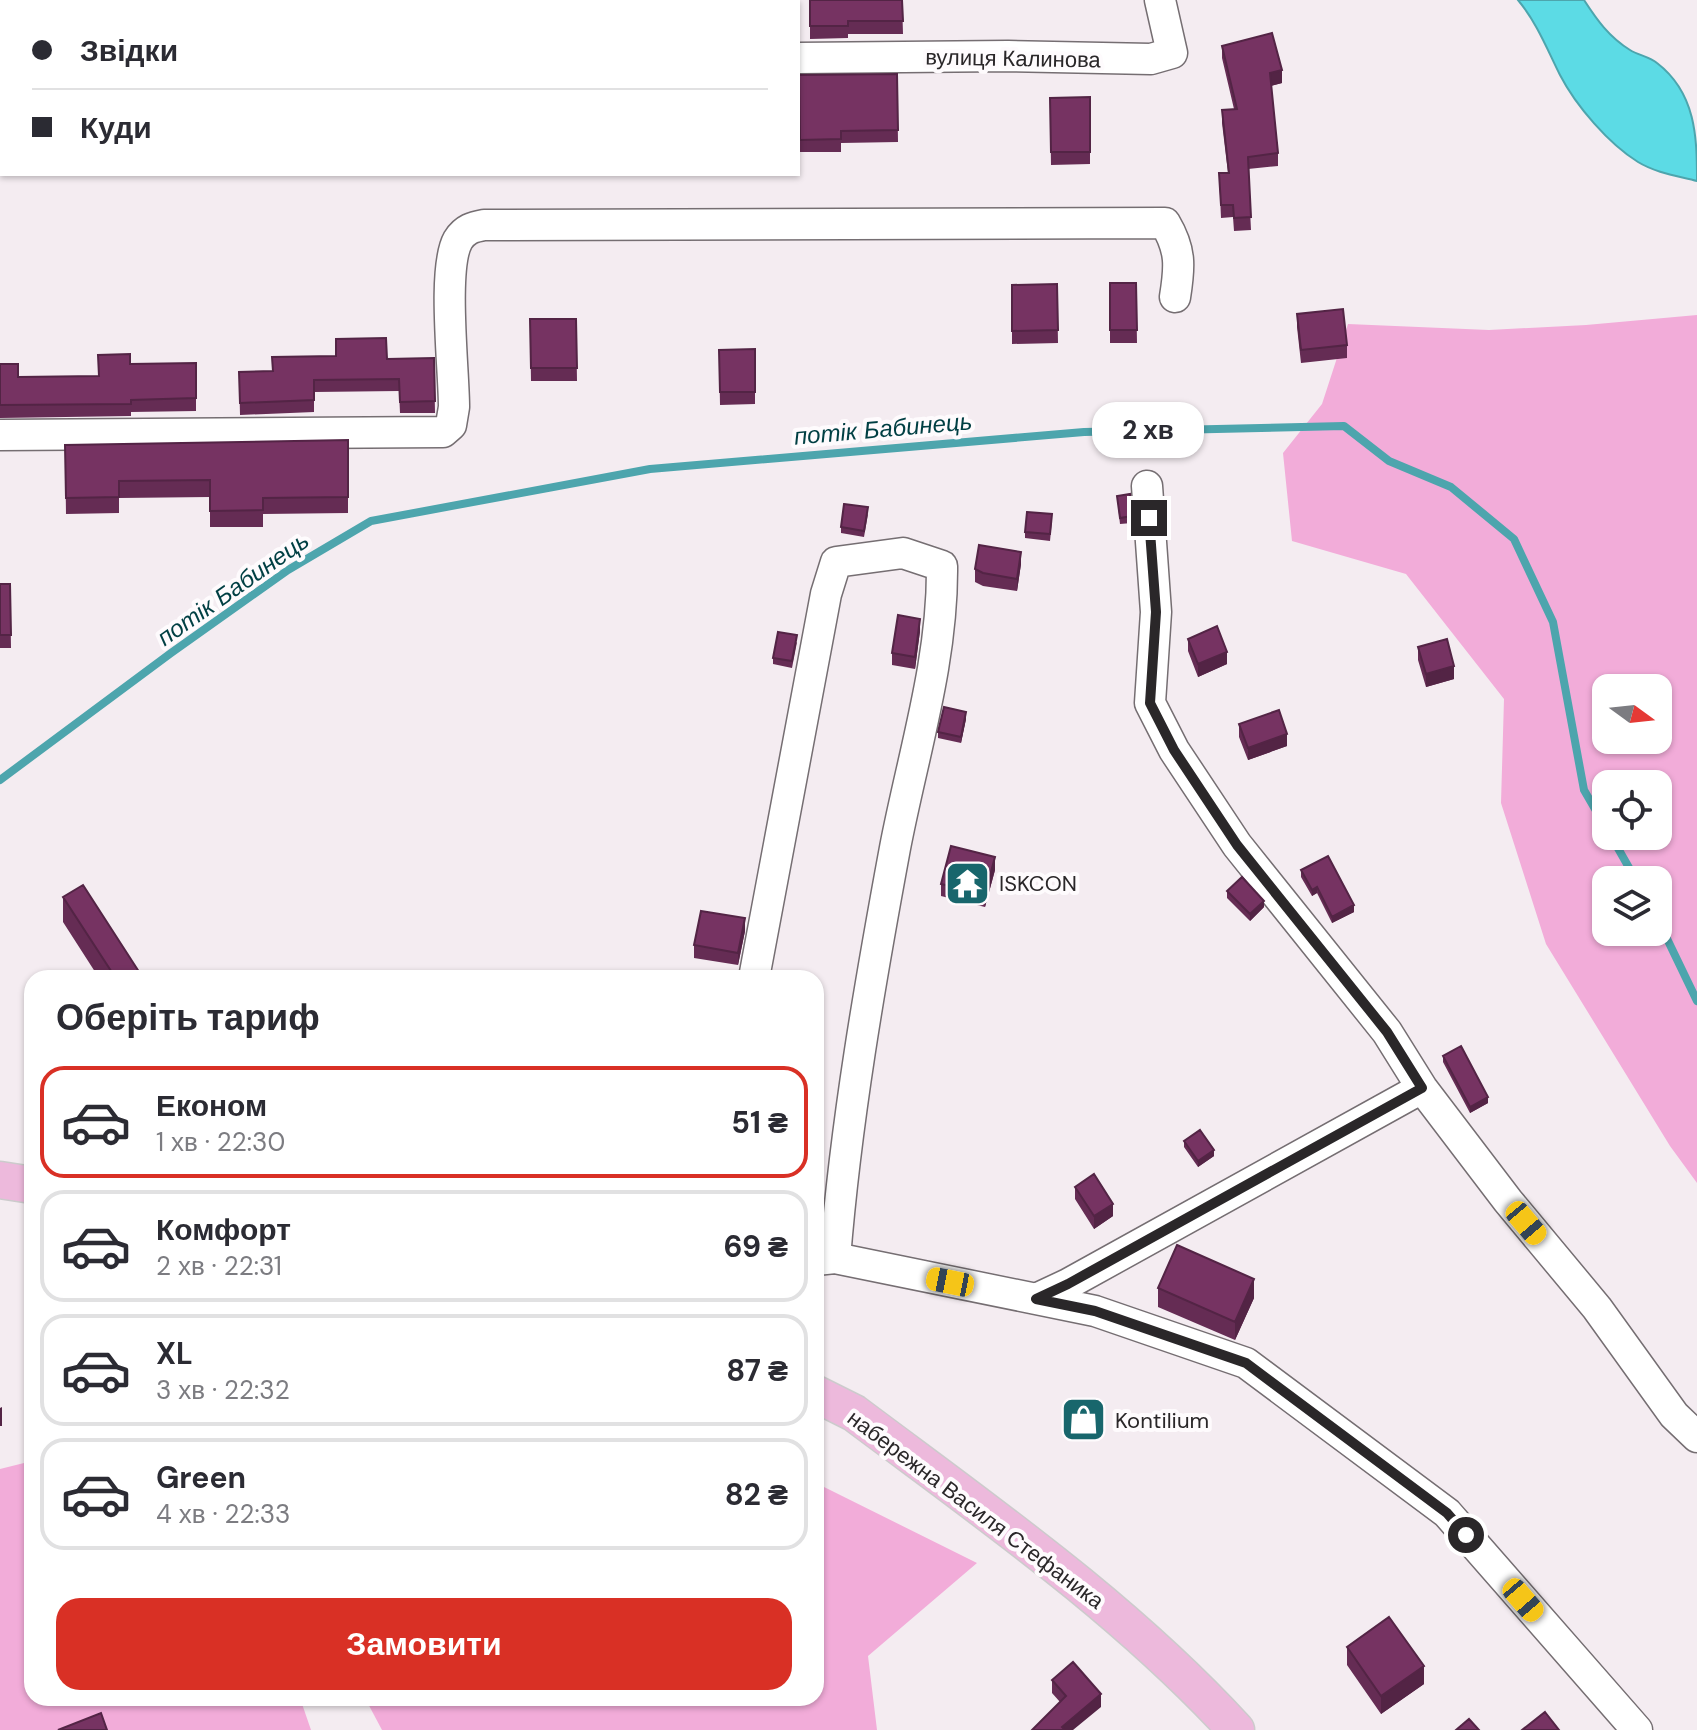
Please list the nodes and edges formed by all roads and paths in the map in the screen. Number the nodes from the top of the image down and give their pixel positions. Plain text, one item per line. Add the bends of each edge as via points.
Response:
1 (1160, 0) edge
2 (800, 58) edge
3 (1175, 297) dead end
4 (0, 435) edge
5 (1147, 486) dead end
6 (755, 970) edge
7 (1422, 1088) junction
8 (0, 1180) edge
9 (24, 1184) edge
10 (825, 1259) edge
11 (1036, 1299) junction
12 (824, 1398) edge
13 (1697, 1437) edge
14 (1236, 1730) edge
15 (1637, 1730) edge

1 - 2 street, вулиця Калинова via 1172,53 1151,59
3 - 4 street via 1180,266 1176,240 1165,223 484,225 471,227 454,248 449,294 454,407 451,425 443,432
5 - 7 street via 1156,612 1150,703 1174,750 1237,845 1387,1032
6 - 10 street via 836,562 903,553 942,566 928,703 895,846
7 - 11 street
7 - 13 street via 1597,1308 1674,1415
8 - 9 main road
10 - 11 street
11 - 15 street via 1095,1311 1246,1363 1447,1513
12 - 14 main road, набережна Василя Стефаника via 854,1413 1068,1574

